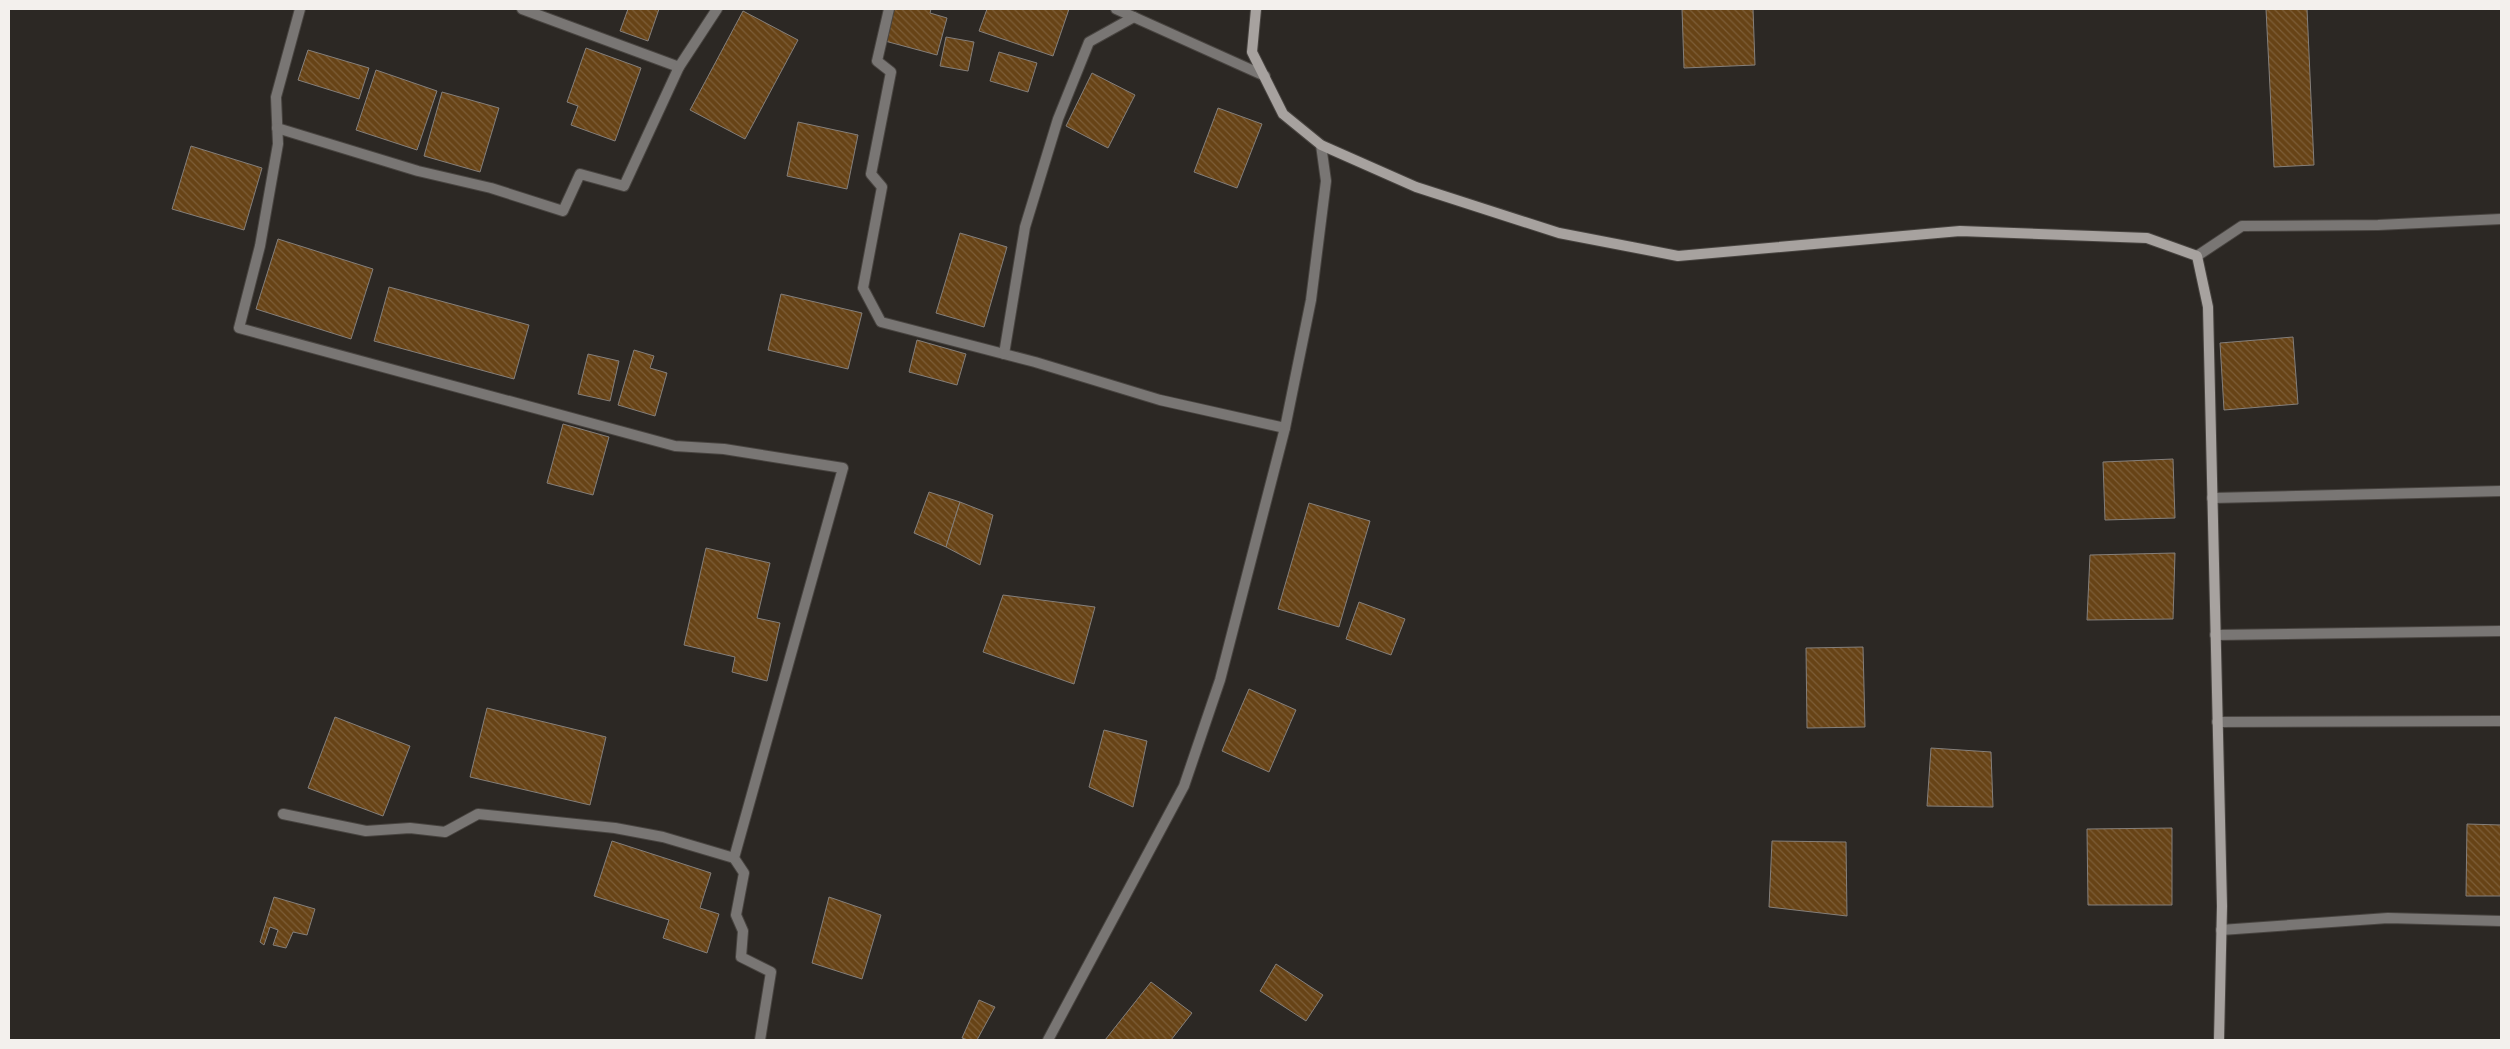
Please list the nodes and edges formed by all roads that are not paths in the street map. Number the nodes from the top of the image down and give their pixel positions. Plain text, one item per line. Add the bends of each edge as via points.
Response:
1 (300, 9) edge
2 (522, 9) edge
3 (717, 9) edge
4 (889, 9) edge
5 (1116, 9) edge
6 (1256, 9) edge
7 (1134, 17) junction
8 (679, 67) junction
9 (1264, 76) junction
10 (277, 128) junction
11 (1321, 145) junction
12 (2501, 219) edge
13 (2197, 256) junction
14 (1004, 354) junction
15 (1285, 428) junction
16 (2501, 491) edge
17 (2212, 498) junction
18 (2501, 631) edge
19 (2215, 635) junction
20 (2501, 721) edge
21 (2217, 722) junction
22 (283, 814) dead end
23 (734, 858) junction
24 (2501, 921) edge
25 (2221, 930) junction
26 (760, 1040) edge
27 (1048, 1040) edge
28 (2219, 1040) edge

1 - 10 street via 276,97
2 - 8 street
3 - 8 street
4 - 14 street via 877,61 892,72 871,174 882,187 864,288 882,322
5 - 7 street
6 - 9 main road via 1252,52
7 - 9 street
7 - 14 street via 1089,42 1058,119 1025,227
8 - 10 street via 624,186 580,174 563,210
9 - 11 main road via 1283,114
10 - 23 street via 278,144 260,246 239,328 675,446 724,449 843,468
11 - 13 main road via 1416,186 1559,233 1678,256 1960,231 2147,238
11 - 15 street via 1326,181 1311,300
12 - 13 street via 2378,225 2242,226
13 - 17 main road via 2208,307
14 - 15 street via 1160,400
15 - 27 street via 1220,680 1184,786
16 - 17 street
17 - 19 main road
18 - 19 street
19 - 21 main road
20 - 21 street
21 - 25 main road
22 - 23 street via 366,831 410,828 445,832 478,814 663,836
23 - 26 street via 744,873 736,915 743,931 741,957 771,972
24 - 25 street via 2388,918
25 - 28 main road

